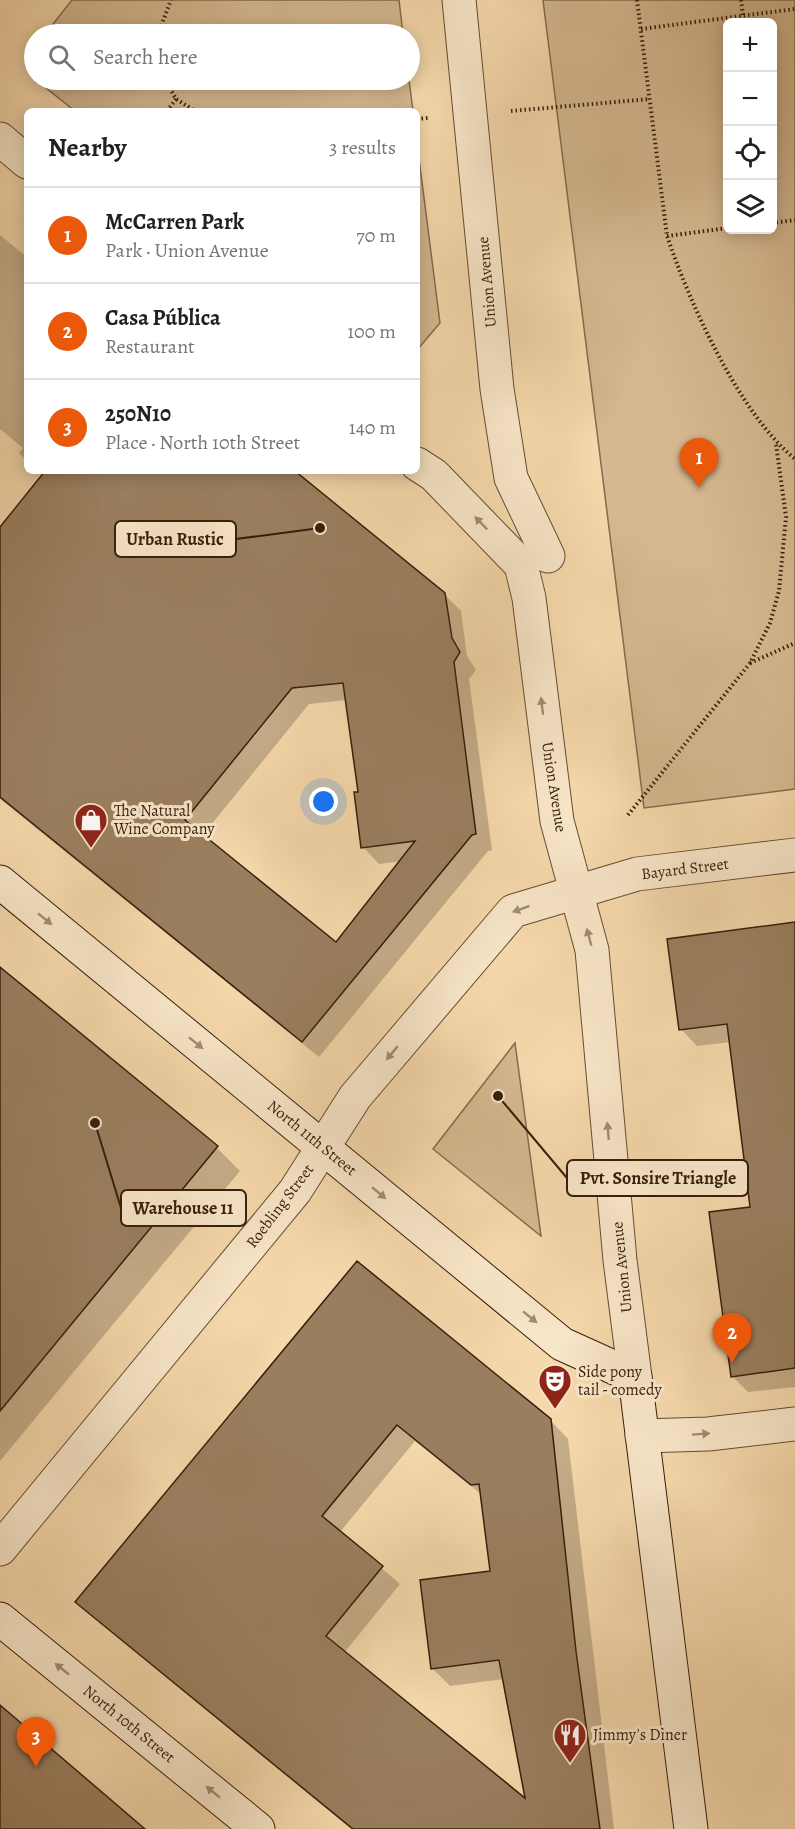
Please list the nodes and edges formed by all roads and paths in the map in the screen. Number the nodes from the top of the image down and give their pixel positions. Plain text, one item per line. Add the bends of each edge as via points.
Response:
1 (169, 0) edge
2 (459, 0) edge
3 (637, 0) edge
4 (741, 0) edge
5 (795, 9) edge
6 (743, 15) junction
7 (161, 24) edge
8 (641, 29) junction
9 (171, 90) edge
10 (176, 99) junction
11 (650, 99) junction
12 (169, 108) edge
13 (190, 108) edge
14 (471, 114) junction
15 (420, 118) edge
16 (0, 140) edge
17 (24, 160) edge
18 (795, 220) edge
19 (777, 222) edge
20 (723, 229) edge
21 (668, 236) junction
22 (776, 443) junction
23 (795, 459) edge
24 (420, 466) edge
25 (535, 561) junction
26 (795, 644) edge
27 (750, 663) junction
28 (628, 815) dead end
29 (795, 855) edge
30 (0, 882) edge
31 (577, 892) junction
32 (323, 1146) junction
33 (635, 1377) junction
34 (795, 1424) edge
35 (642, 1436) junction
36 (0, 1549) edge
37 (0, 1619) edge
38 (258, 1829) edge
39 (691, 1829) edge

1 - 7 path
2 - 14 street, Union Avenue
3 - 8 path
4 - 6 path
5 - 6 path
6 - 8 path
8 - 11 path
9 - 10 path
10 - 12 path
10 - 13 path
11 - 14 path
11 - 21 path
14 - 15 path
14 - 25 street, Union Avenue via 497,389 511,478
16 - 17 street
18 - 19 path
20 - 21 path
21 - 22 path via 719,359
22 - 23 path
22 - 27 path via 786,517 783,561 770,622
25 -> 24 street
31 -> 25 street, Union Avenue via 557,820 529,598
26 - 27 path
27 - 28 path
29 - 31 street, Bayard Street via 637,874
30 -> 32 street, North 11th Street
31 -> 32 street, Roebling Street via 513,911 355,1096
33 -> 31 street, Union Avenue via 620,1260 592,950
32 -> 33 street, North 11th Street via 562,1344
32 - 36 street, Roebling Street via 295,1191
33 - 35 street, Union Avenue
35 -> 34 street via 708,1434
35 - 39 street, Union Avenue
38 -> 37 street, North 10th Street

